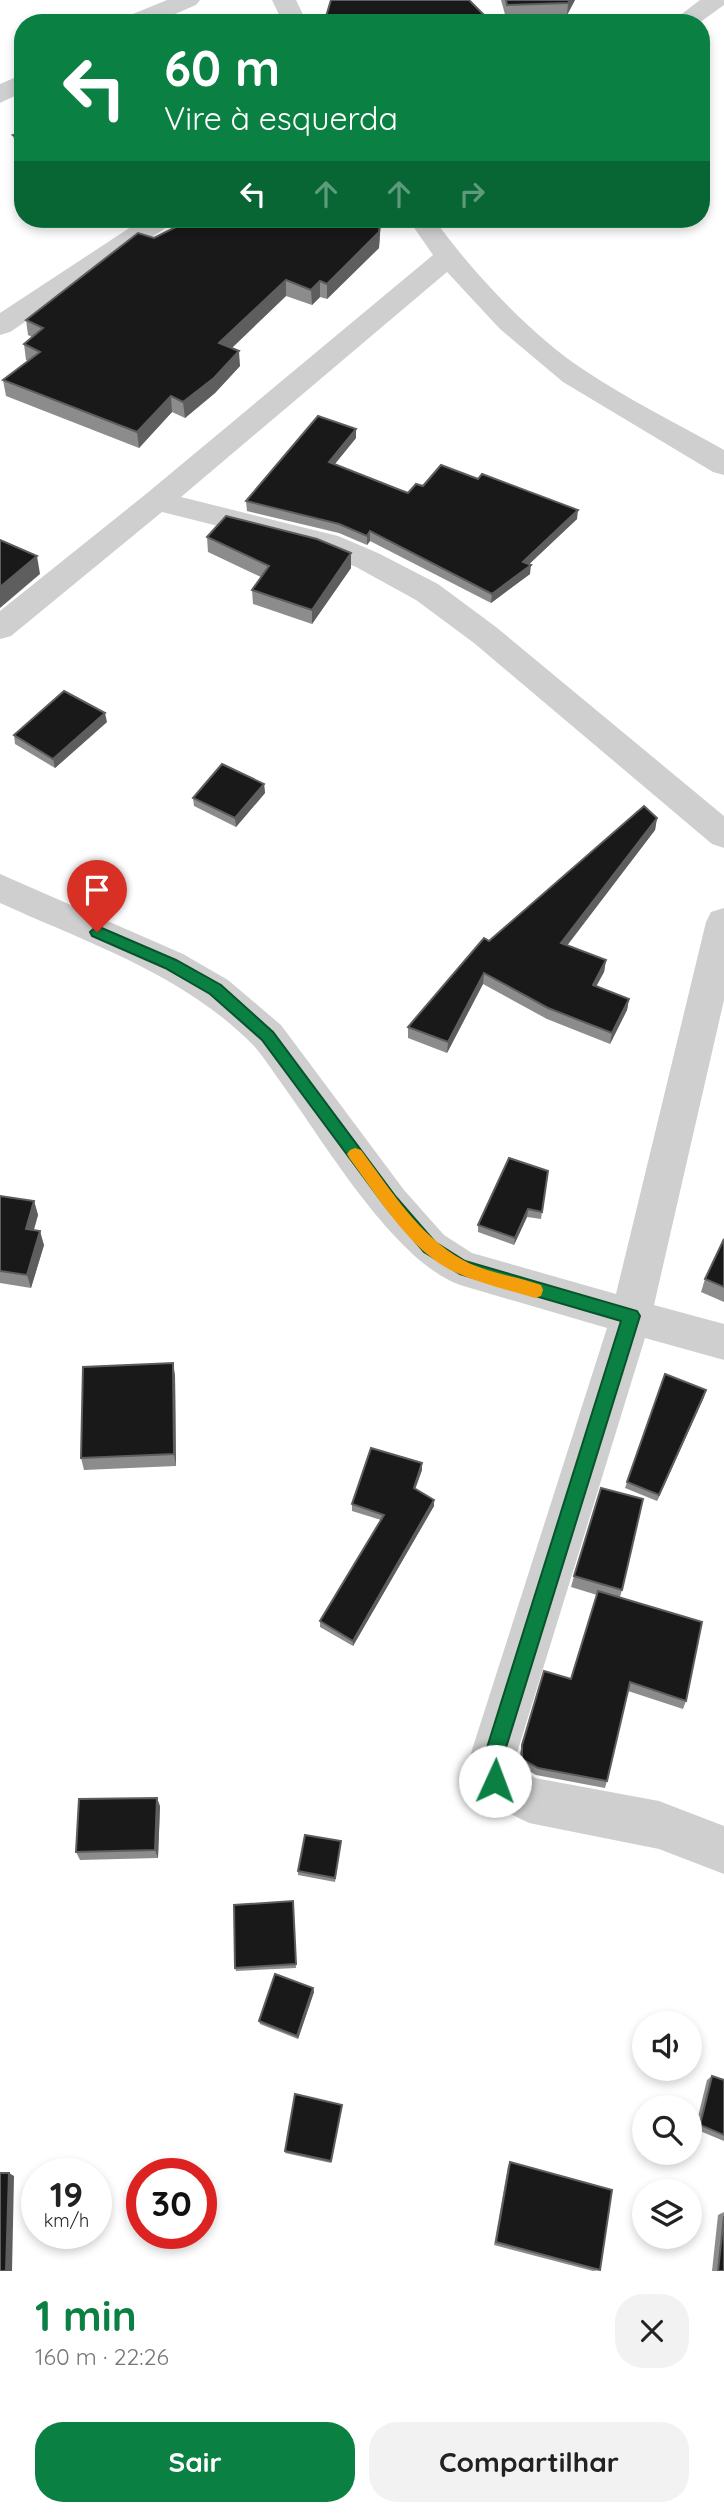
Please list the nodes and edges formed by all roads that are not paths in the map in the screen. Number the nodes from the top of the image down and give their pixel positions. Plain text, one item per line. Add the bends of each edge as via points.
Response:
1 (188, 0) edge
2 (716, 0) edge
3 (154, 14) edge
4 (695, 14) edge
5 (147, 228) edge
6 (427, 228) edge
7 (448, 257) junction
8 (0, 326) edge
9 (724, 466) edge
10 (157, 501) junction
11 (0, 628) edge
12 (724, 835) edge
13 (0, 888) edge
14 (724, 922) edge
15 (631, 1316) junction
16 (724, 1342) edge
17 (724, 1850) edge

1 - 3 street
2 - 4 street
5 - 8 street
6 - 7 street
7 - 9 street via 510,323 573,376
7 - 10 street
10 - 11 street
10 - 12 street via 327,543 427,592
13 - 15 street via 215,989 268,1036 390,1202 430,1247 460,1267
14 - 15 street
15 - 16 street
15 - 17 street via 494,1754 495,1781 528,1800 659,1825

